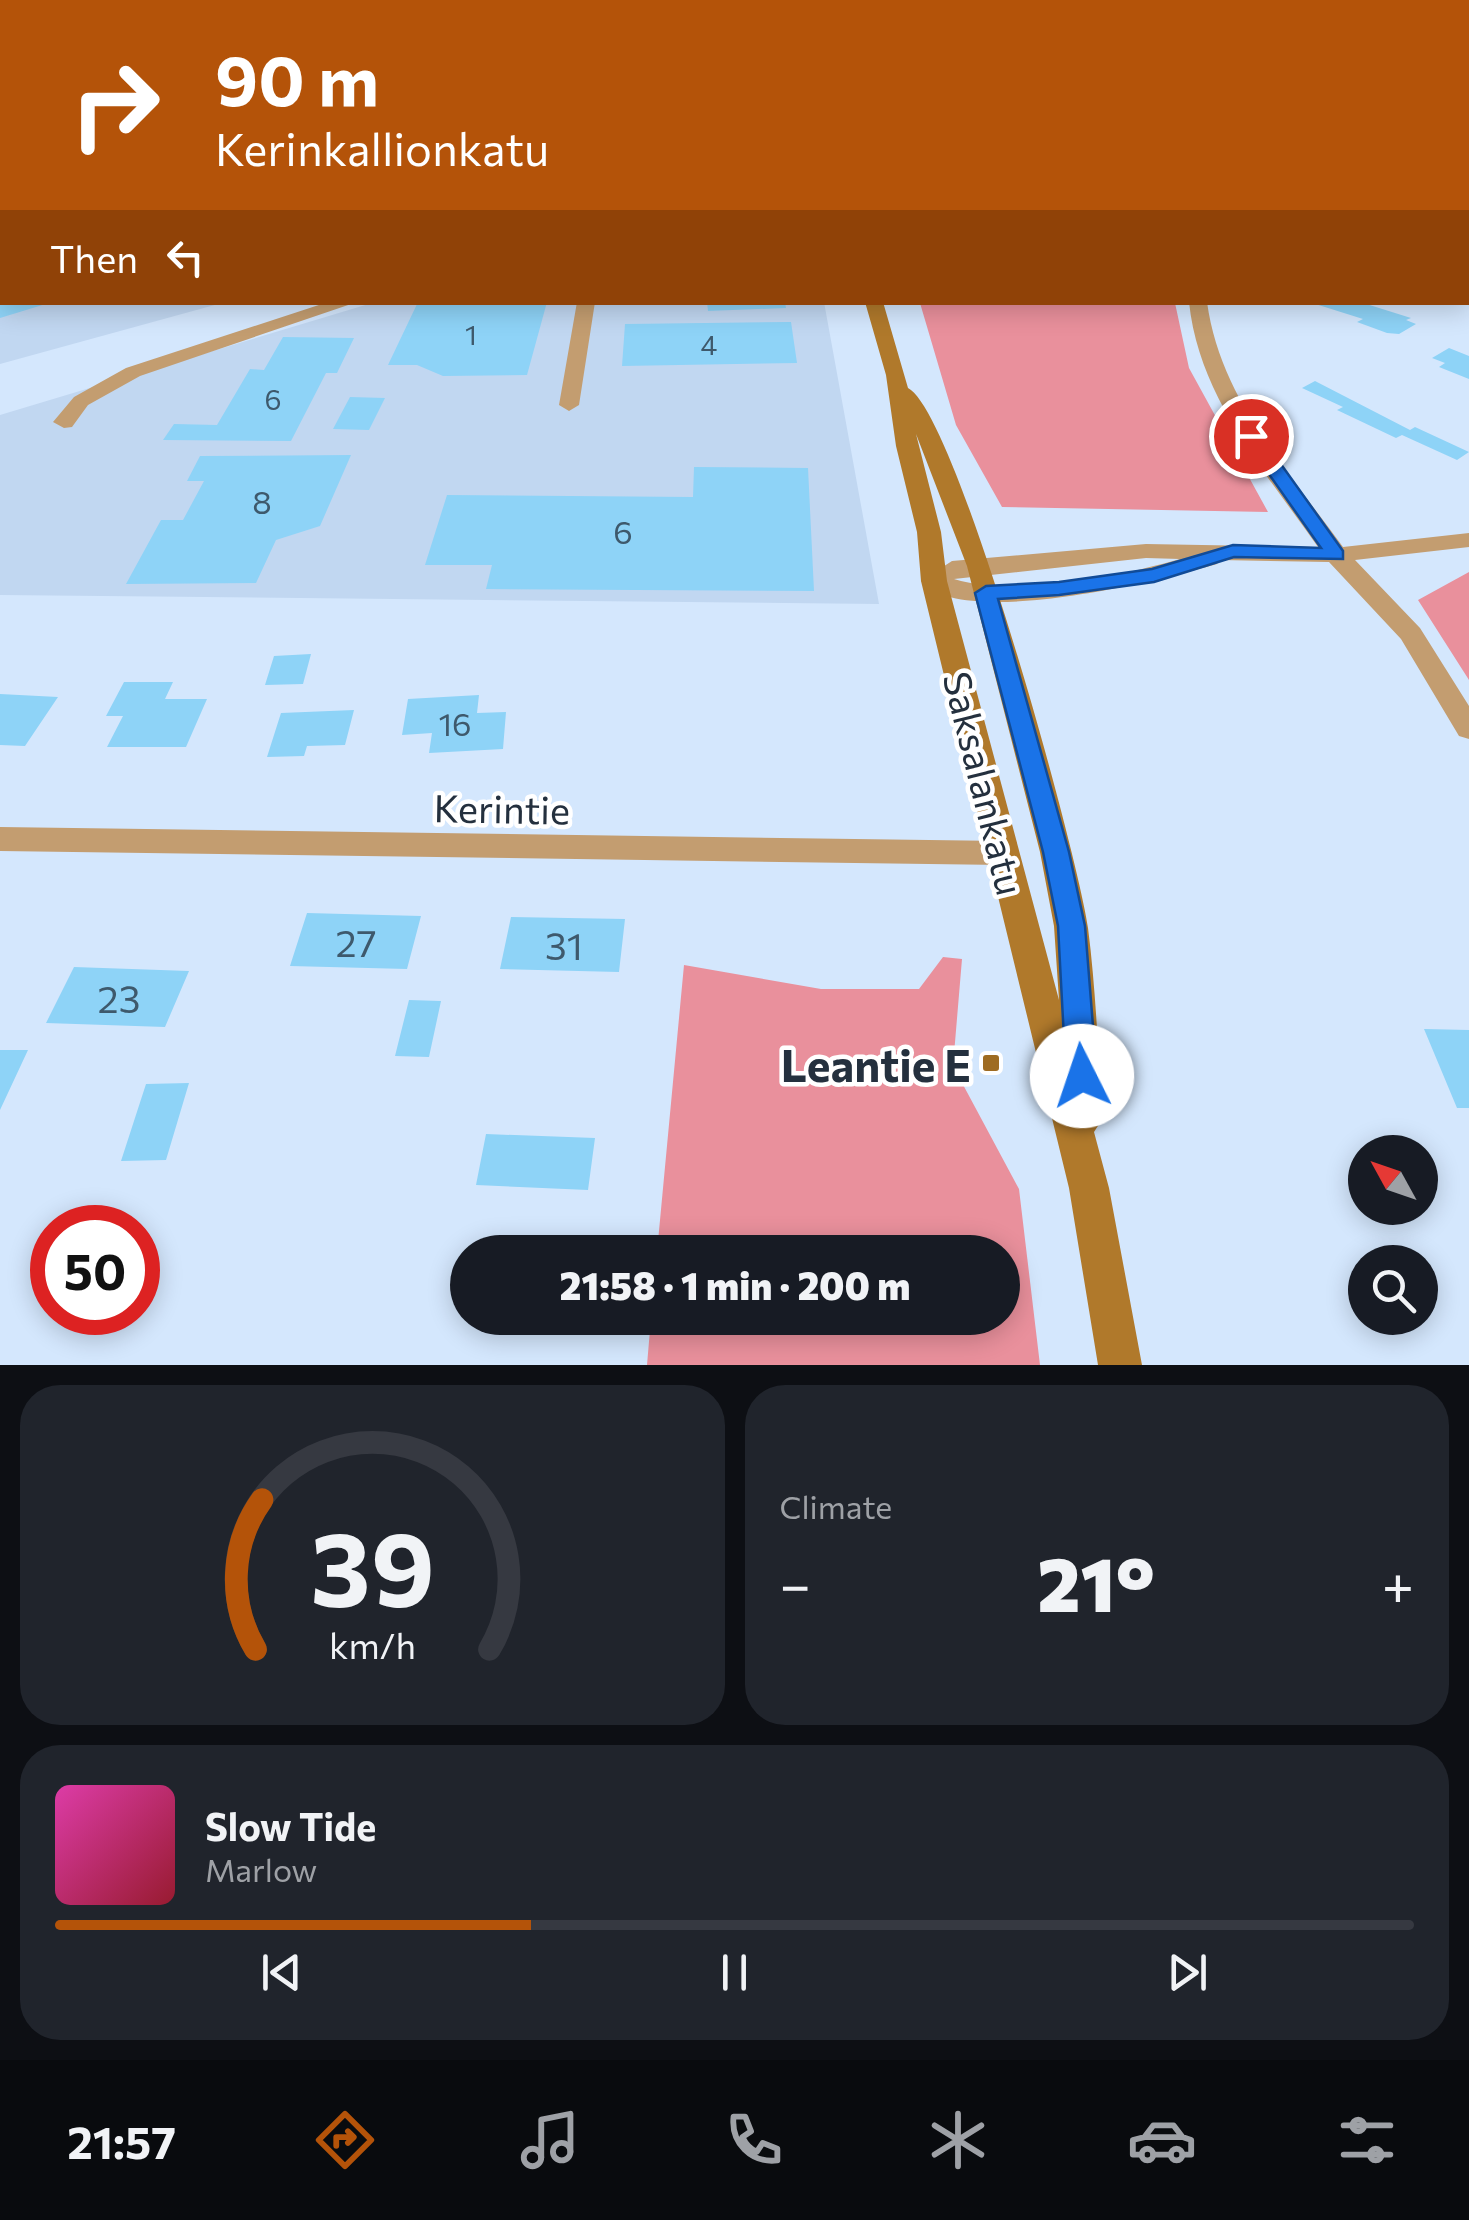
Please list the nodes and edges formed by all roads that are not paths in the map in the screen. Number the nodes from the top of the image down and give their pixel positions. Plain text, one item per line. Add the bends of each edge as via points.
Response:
1 (339, 305) edge
2 (586, 305) edge
3 (875, 305) edge
4 (1198, 305) edge
5 (896, 375) junction
6 (569, 405) dead end
7 (64, 422) dead end
8 (1469, 540) edge
9 (1336, 555) junction
10 (982, 579) junction
11 (934, 581) junction
12 (1469, 729) edge
13 (0, 840) edge
14 (1003, 853) junction
15 (1089, 1188) junction
16 (1120, 1365) edge

1 - 7 street via 134,372 81,400
2 - 6 street
3 - 5 main road, Saksalankatu
4 - 9 street via 1202,336 1230,406
5 - 10 main road, Saksalankatu via 931,442
5 - 11 main road, Saksalankatu
8 - 9 street
9 - 10 street via 1233,551 1154,576 1059,589
9 - 12 street via 1411,634
10 - 11 street via 959,592
10 - 15 main road, Saksalankatu via 1072,926
11 - 14 main road, Saksalankatu
13 - 14 street, Kerintie
14 - 15 main road, Saksalankatu
15 - 16 main road, Saksalankatu

